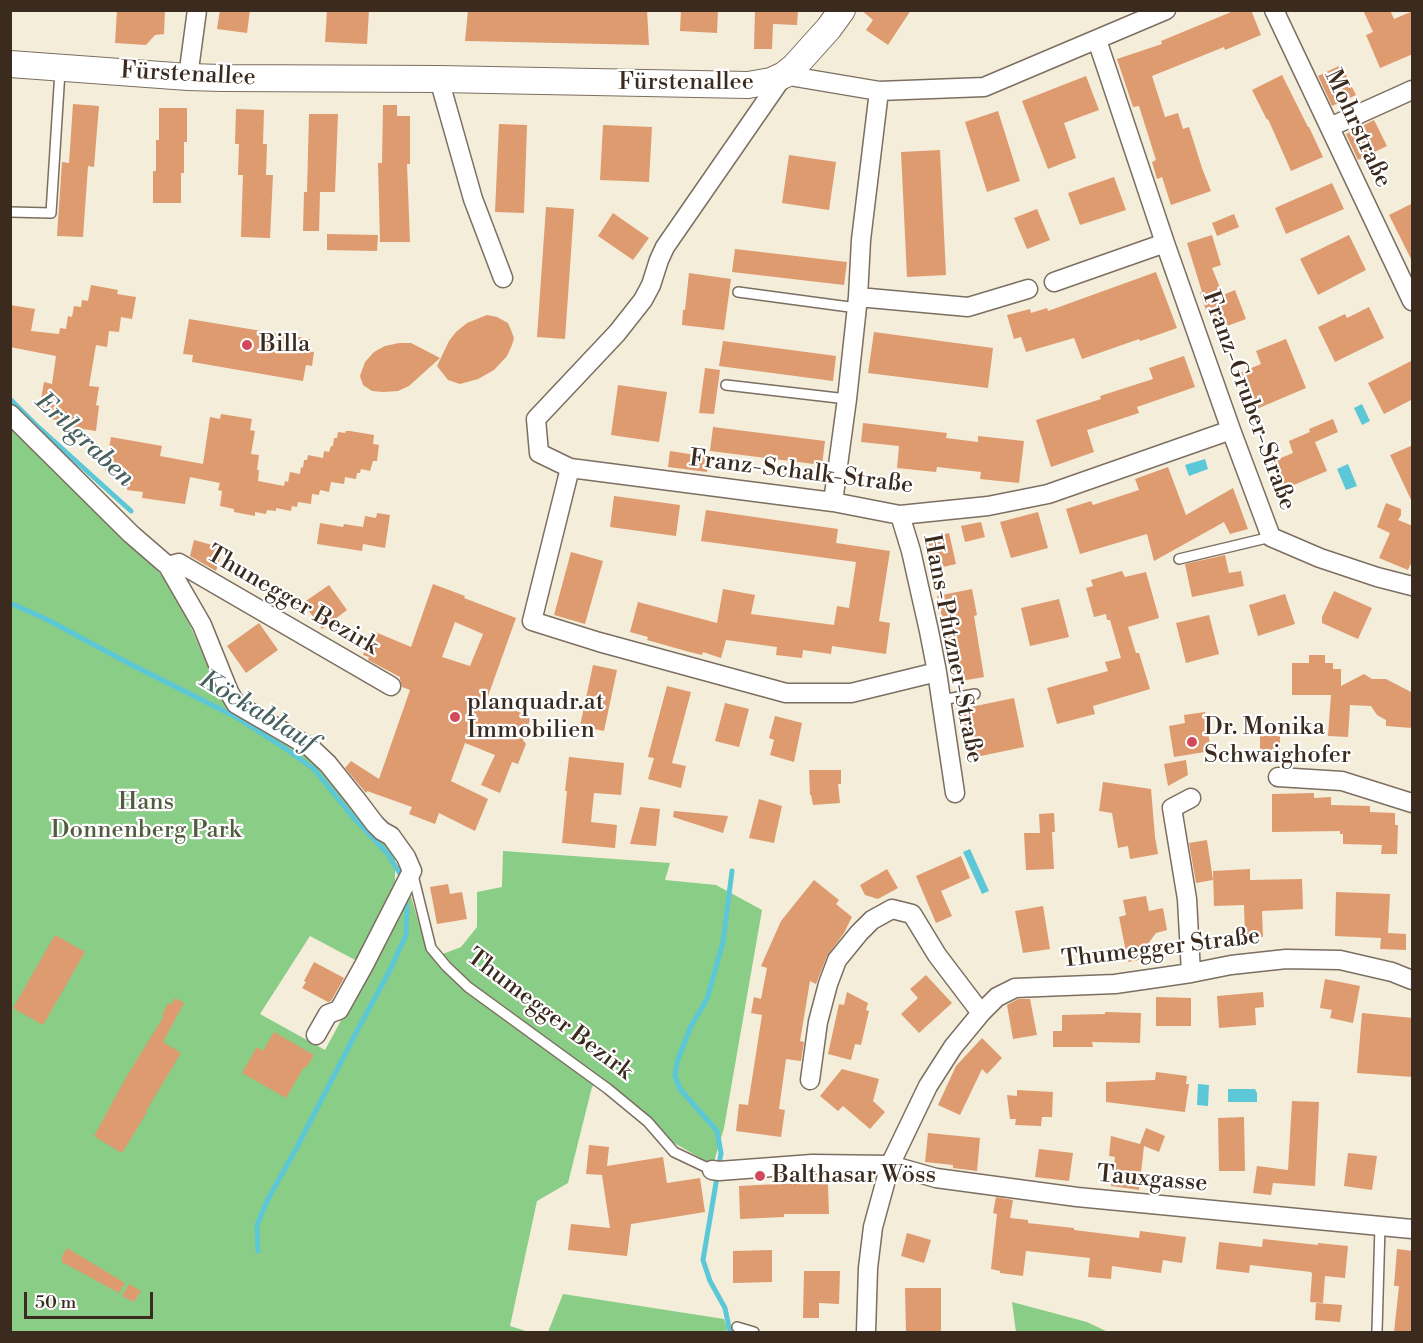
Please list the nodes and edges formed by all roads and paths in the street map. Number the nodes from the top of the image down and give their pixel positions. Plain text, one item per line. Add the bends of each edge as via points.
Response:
1 (197, 10) edge
2 (842, 10) edge
3 (1166, 10) edge
4 (1274, 10) edge
5 (1097, 40) junction
6 (10, 64) edge
7 (60, 68) junction
8 (784, 75) junction
9 (188, 77) junction
10 (438, 79) junction
11 (1413, 90) edge
12 (879, 91) junction
13 (1330, 127) junction
14 (10, 212) edge
15 (1165, 243) junction
16 (503, 278) dead end
17 (1054, 282) dead end
18 (1028, 289) dead end
19 (738, 292) dead end
20 (1413, 301) edge
21 (857, 302) junction
22 (726, 385) dead end
23 (847, 399) junction
24 (10, 414) edge
25 (1232, 430) junction
26 (570, 468) junction
27 (833, 502) junction
28 (900, 515) junction
29 (1271, 537) junction
30 (1179, 559) dead end
31 (168, 566) junction
32 (1413, 586) edge
33 (937, 672) junction
34 (391, 686) dead end
35 (975, 694) dead end
36 (941, 700) junction
37 (1278, 777) dead end
38 (955, 793) dead end
39 (1191, 798) dead end
40 (1413, 803) edge
41 (406, 882) junction
42 (1191, 973) junction
43 (1413, 980) edge
44 (981, 1013) junction
45 (316, 1035) dead end
46 (810, 1080) dead end
47 (890, 1165) junction
48 (715, 1171) joint
49 (1380, 1226) junction
50 (1413, 1229) edge
51 (737, 1327) dead end
52 (1377, 1331) edge
53 (754, 1332) edge
54 (866, 1332) edge

1 - 9 street
2 - 8 street via 806,56
3 - 5 street, Fürstenallee
4 - 13 street, Mohrstraße
5 - 12 street, Fürstenallee via 984,87
5 - 15 street, Franz-Gruber-Straße
6 - 7 street, Fürstenallee
7 - 9 street, Fürstenallee
7 - 14 lane via 51,213
8 - 10 street, Fürstenallee via 748,85
8 - 12 street, Fürstenallee
8 - 26 street, Franz-Schalk-Straße via 665,247 643,300 536,419 539,453
9 - 10 street, Fürstenallee
10 - 16 street via 473,199
11 - 13 street
12 - 21 street
13 - 20 street, Mohrstraße
15 - 17 street
15 - 25 street, Franz-Gruber-Straße
18 - 21 street via 968,307
19 - 21 lane
21 - 23 street
22 - 23 lane
23 - 27 street
24 - 31 street, Thumegger Bezirk via 123,527
25 - 28 street, Franz-Schalk-Straße via 1048,494 988,506
25 - 29 street, Franz-Gruber-Straße
26 - 27 street, Franz-Schalk-Straße
26 - 33 street via 532,621 786,693 851,693
27 - 28 street, Franz-Schalk-Straße
28 - 33 street, Hans-Pfitzner-Straße
29 - 30 lane
29 - 32 street, Franz-Gruber-Straße via 1320,558
31 - 34 street, Thunegger Bezirk via 179,563
31 - 41 street, Thumegger Bezirk via 202,625 236,704 310,747 327,764 406,857
33 - 36 street, Hans-Pfitzner-Straße
35 - 36 lane
36 - 38 street, Hans-Pfitzner-Straße
37 - 40 street via 1342,781
39 - 42 street via 1172,808 1186,899
41 - 45 street via 339,1010 328,1014
41 - 48 lane, Thumegger Bezirk via 431,948 446,966 475,993 608,1089 648,1122 674,1152
42 - 43 street, Thumegger Straße via 1286,959 1340,960
42 - 44 street, Thumegger Straße via 1115,984 1015,988 997,997
44 - 46 street via 912,914 892,909 872,920 837,960 818,1022
44 - 47 street, Thumegger Straße via 952,1047 928,1086
47 - 48 street, Thumegger Bezirk via 812,1164
47 - 49 street, Tauxgasse via 983,1186
47 - 54 street, Thumegger Straße via 873,1227
49 - 50 street, Tauxgasse
49 - 52 lane
51 - 53 lane

